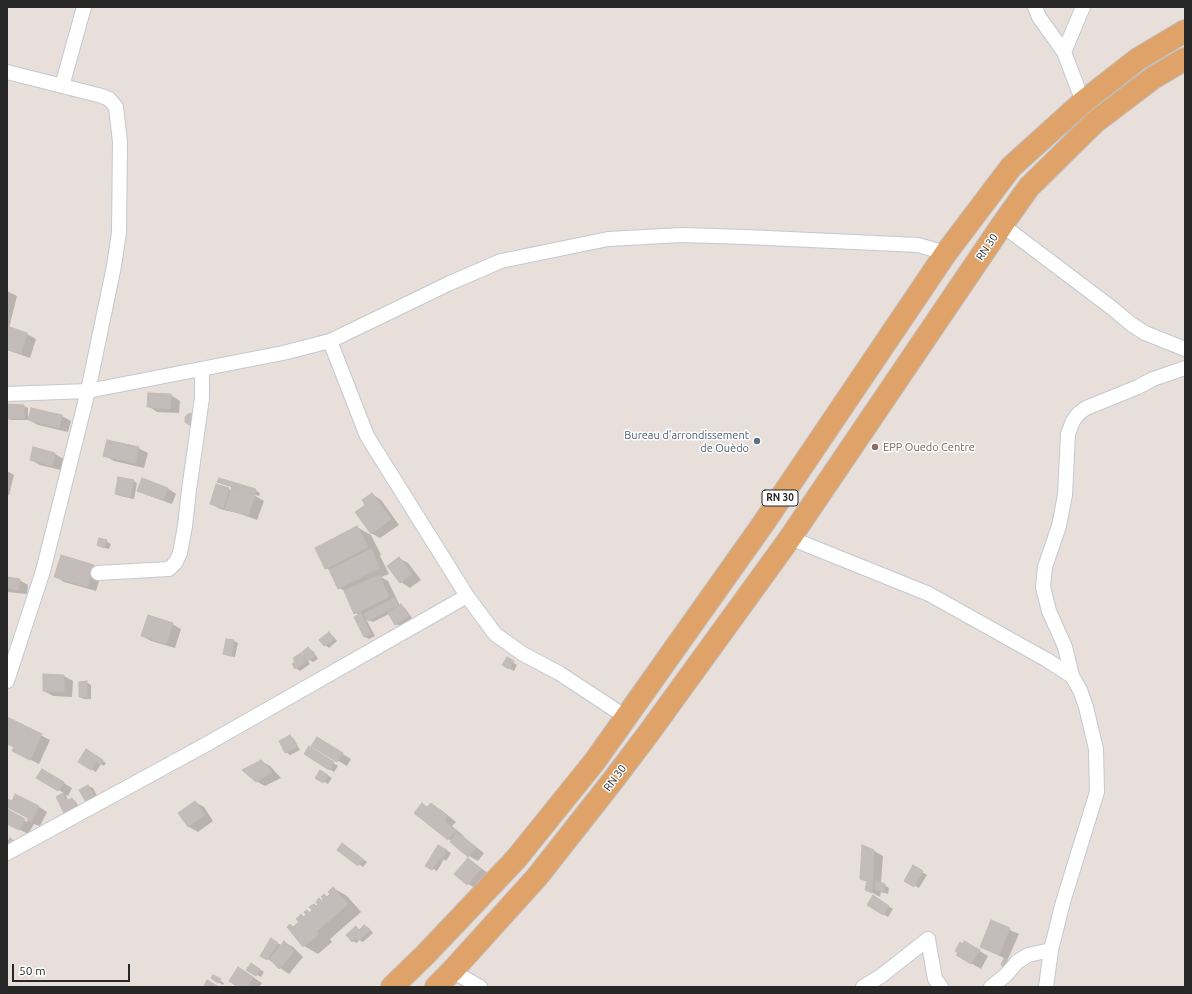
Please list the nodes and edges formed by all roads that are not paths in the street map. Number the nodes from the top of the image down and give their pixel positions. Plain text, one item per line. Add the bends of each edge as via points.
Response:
1 (84, 7) edge
2 (1035, 7) edge
3 (1083, 7) edge
4 (1185, 31) edge
5 (1064, 52) junction
6 (1185, 59) edge
7 (7, 72) edge
8 (62, 86) junction
9 (1083, 102) junction
10 (1002, 225) junction
11 (946, 253) junction
12 (330, 341) junction
13 (1185, 349) edge
14 (1185, 368) edge
15 (202, 369) junction
16 (88, 391) junction
17 (7, 394) edge
18 (790, 538) junction
19 (98, 573) dead end
20 (466, 596) junction
21 (1072, 676) junction
22 (7, 681) edge
23 (626, 717) junction
24 (7, 853) edge
25 (1051, 950) junction
26 (452, 971) junction
27 (392, 987) edge
28 (436, 987) edge
29 (480, 987) edge
30 (863, 987) edge
31 (941, 987) edge
32 (991, 987) edge
33 (1046, 987) edge

1 - 8 street
2 - 5 street via 1039,17
3 - 5 street
4 - 9 main road, RN 30 via 1138,59
5 - 9 street
6 - 10 main road, RN 30 / RN 30 via 1153,78 1095,122 1029,187
7 - 8 street
8 - 16 street via 109,99 116,107 120,142 119,232
9 - 11 main road, RN 30 via 1011,167
10 - 13 street via 1131,324
10 - 18 main road, RN 30 / RN 30
11 - 12 street via 918,245 754,237 682,235 608,239 501,261
11 - 23 main road, RN 30 via 763,524
12 - 15 street
12 - 20 street via 367,436
14 - 21 street via 1086,408 1078,414 1068,434 1065,495 1059,526 1045,567 1043,587 1049,611 1066,647
15 - 16 street
15 - 19 street via 202,398 185,526 176,562 169,569
16 - 17 street
16 - 22 street via 43,572
18 - 21 street via 929,594
18 - 26 main road, RN 30 / RN 30 via 614,779 538,877
20 - 23 street via 495,634
20 - 24 street via 205,745
21 - 25 street via 1086,707 1096,749 1097,792
23 - 27 main road, RN 30 via 595,761 516,859
25 - 32 street via 1028,955
25 - 33 street
26 - 28 main road, RN 30 / RN 30
26 - 29 street
30 - 31 street via 928,939 935,979

